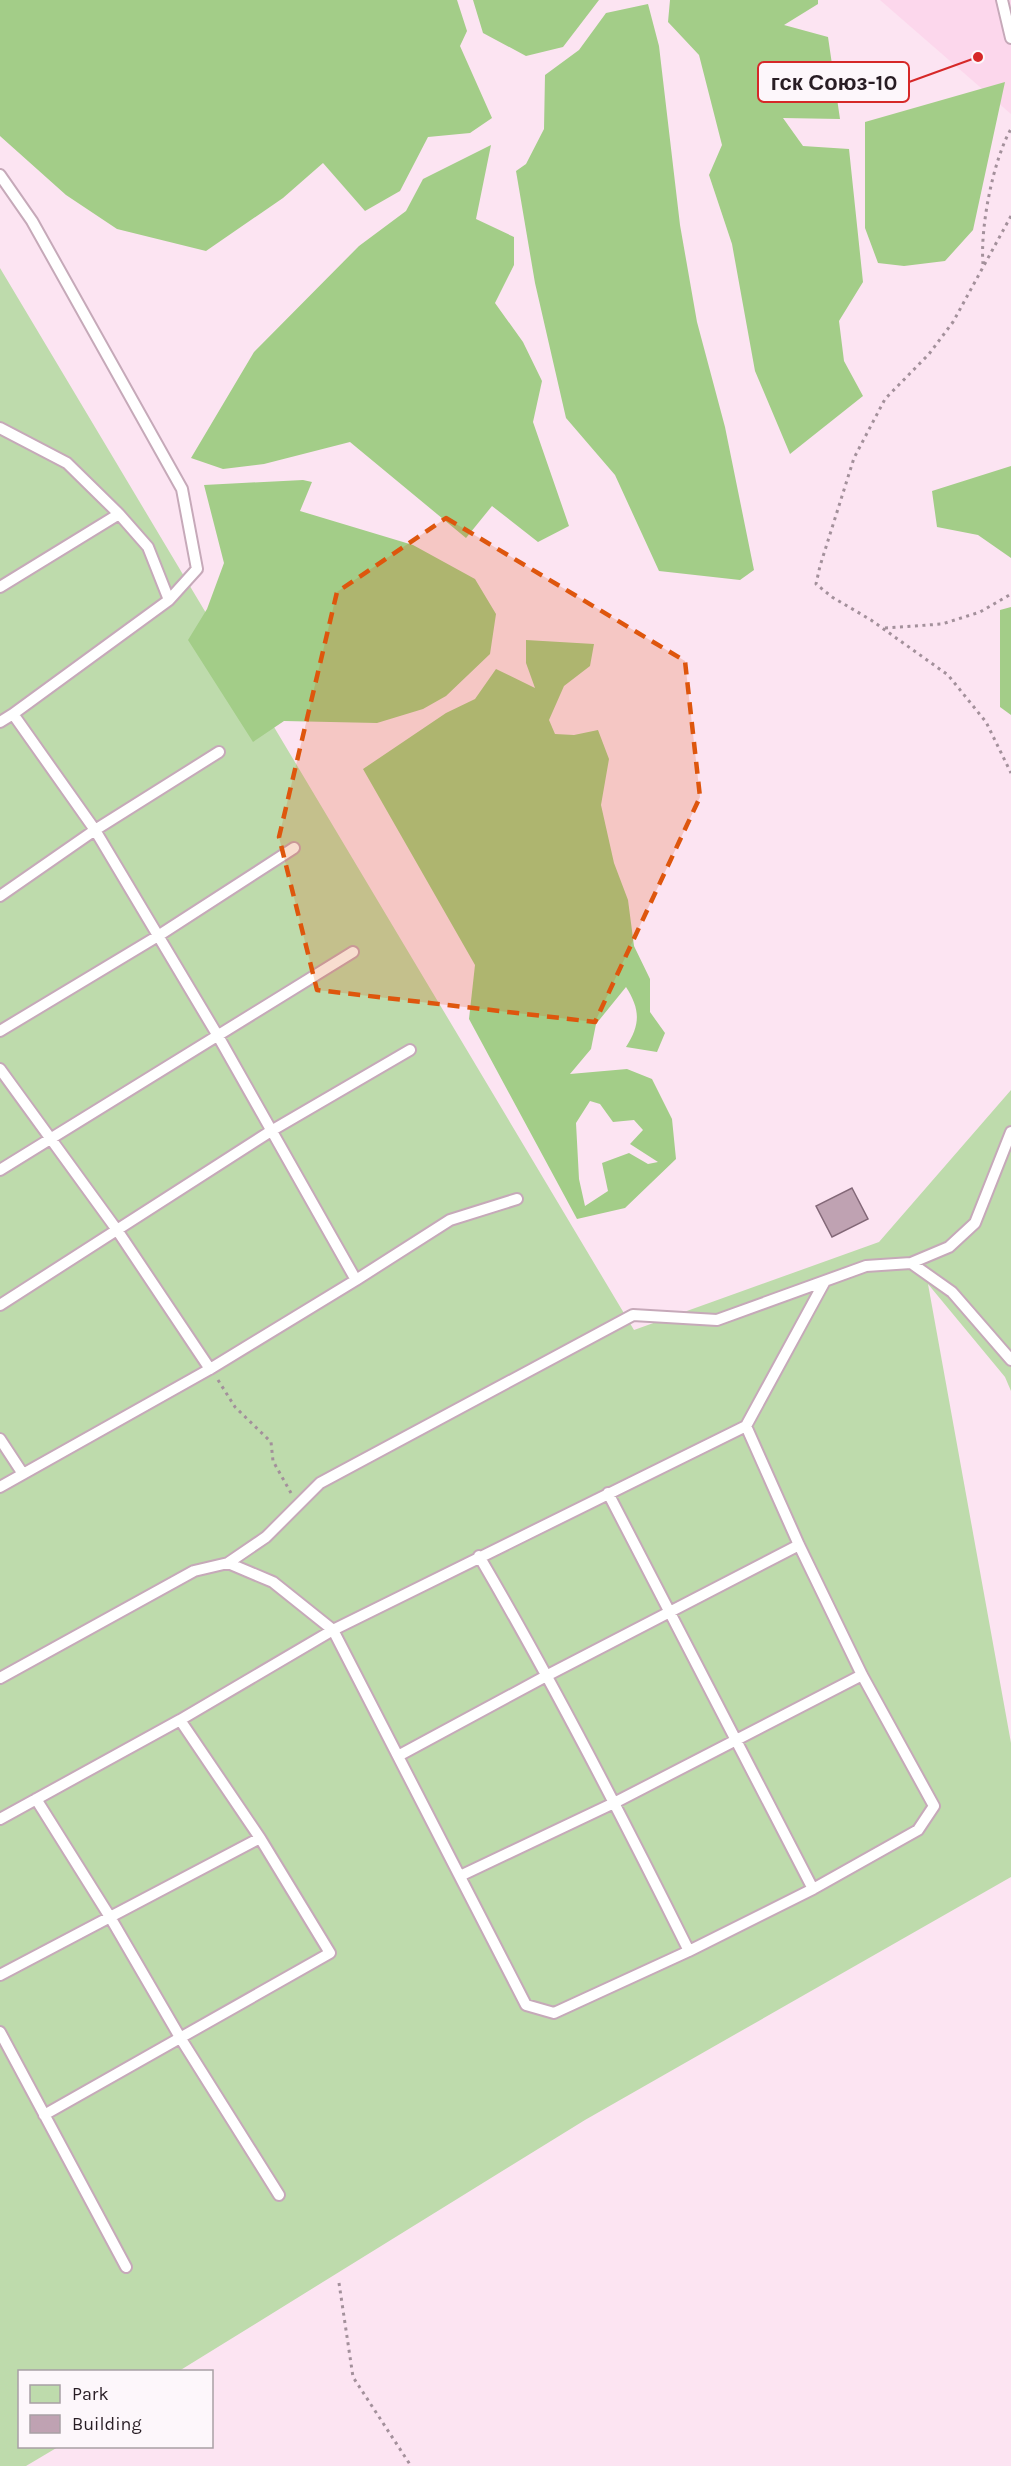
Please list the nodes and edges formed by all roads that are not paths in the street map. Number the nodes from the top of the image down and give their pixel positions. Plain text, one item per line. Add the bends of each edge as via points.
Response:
1 (1002, 0) edge
2 (1011, 38) edge
3 (0, 175) edge
4 (0, 428) edge
5 (119, 514) junction
6 (0, 587) edge
7 (169, 600) junction
8 (13, 714) junction
9 (0, 722) edge
10 (219, 752) dead end
11 (95, 830) junction
12 (294, 848) dead end
13 (0, 896) edge
14 (158, 936) junction
15 (353, 952) dead end
16 (0, 1032) edge
17 (218, 1036) junction
18 (410, 1050) dead end
19 (0, 1069) edge
20 (271, 1131) junction
21 (1011, 1132) edge
22 (50, 1139) junction
23 (0, 1170) edge
24 (517, 1199) dead end
25 (117, 1230) junction
26 (911, 1263) junction
27 (356, 1280) junction
28 (825, 1281) junction
29 (0, 1305) edge
30 (1011, 1360) edge
31 (210, 1369) junction
32 (746, 1426) junction
33 (0, 1439) edge
34 (23, 1474) junction
35 (0, 1487) edge
36 (608, 1493) junction
37 (799, 1545) junction
38 (480, 1556) junction
39 (228, 1563) junction
40 (670, 1613) junction
41 (333, 1630) junction
42 (548, 1675) junction
43 (862, 1675) junction
44 (0, 1678) edge
45 (180, 1720) junction
46 (735, 1739) junction
47 (398, 1756) junction
48 (36, 1799) junction
49 (615, 1802) junction
50 (0, 1819) edge
51 (260, 1838) junction
52 (460, 1876) junction
53 (813, 1889) junction
54 (110, 1917) junction
55 (689, 1952) junction
56 (0, 1975) edge
57 (0, 2032) edge
58 (181, 2039) junction
59 (44, 2115) junction
60 (279, 2195) dead end
61 (126, 2267) dead end

1 - 2 lane
3 - 7 lane via 32,221 182,489 197,569
4 - 5 lane via 67,463
5 - 6 lane
5 - 7 lane via 148,547
7 - 8 lane
8 - 9 lane
8 - 11 lane
10 - 11 lane
11 - 13 lane
11 - 14 lane
12 - 14 lane
14 - 16 lane
14 - 17 lane
15 - 17 lane
17 - 20 lane
17 - 22 lane
18 - 20 lane
19 - 22 lane
20 - 25 lane
20 - 27 lane
21 - 26 lane via 975,1224 949,1247
22 - 23 lane
22 - 25 lane
24 - 27 lane via 450,1220
25 - 29 lane
25 - 31 lane
26 - 28 lane via 866,1266
26 - 30 lane via 952,1292
27 - 31 lane
28 - 32 lane
28 - 39 lane via 717,1320 633,1315 320,1483 266,1537
31 - 34 lane
32 - 36 lane
32 - 37 lane
33 - 34 lane
34 - 35 lane
36 - 38 lane
36 - 40 lane
37 - 40 lane
37 - 43 lane
38 - 41 lane
38 - 42 lane
39 - 41 lane via 273,1582
39 - 44 lane via 194,1570
40 - 42 lane
40 - 46 lane
41 - 45 lane
41 - 47 lane
42 - 47 lane
42 - 49 lane
43 - 46 lane
43 - 53 lane via 934,1806 918,1830
45 - 48 lane
45 - 51 lane
46 - 49 lane
46 - 53 lane
47 - 52 lane
48 - 50 lane
48 - 54 lane
49 - 52 lane
49 - 55 lane
51 - 54 lane
51 - 58 lane via 330,1953
52 - 55 lane via 526,2004 554,2013
53 - 55 lane
54 - 56 lane
54 - 58 lane
57 - 59 lane
58 - 59 lane
58 - 60 lane
59 - 61 lane

